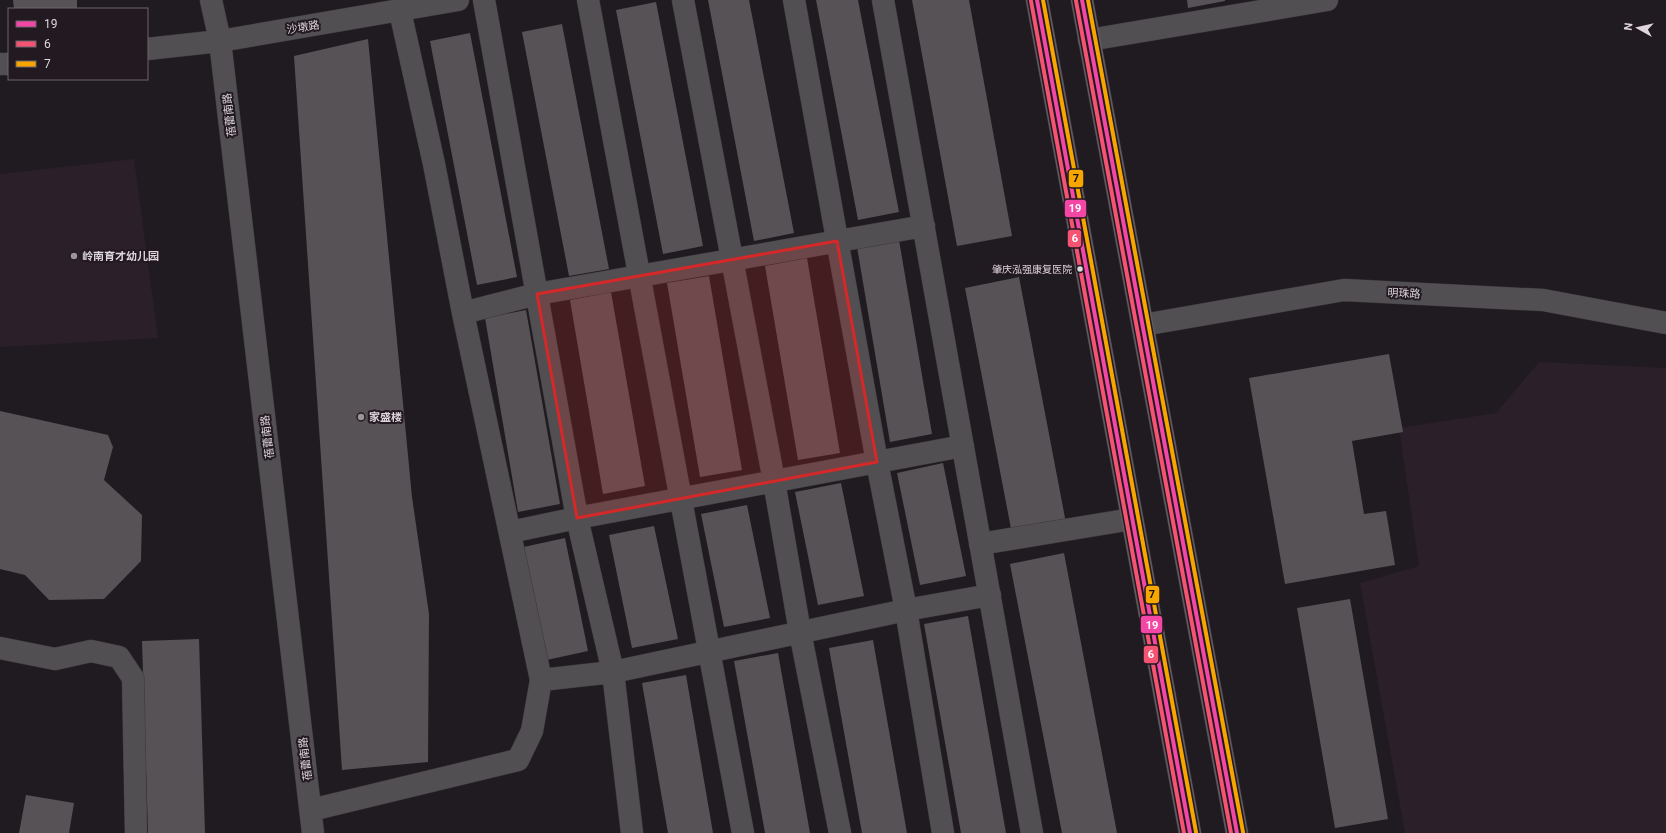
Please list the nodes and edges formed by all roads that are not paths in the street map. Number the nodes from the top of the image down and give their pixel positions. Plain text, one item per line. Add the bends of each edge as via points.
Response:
1 (211, 0) edge
2 (220, 0) edge
3 (458, 0) edge
4 (484, 0) edge
5 (588, 0) edge
6 (683, 0) edge
7 (794, 0) edge
8 (883, 0) edge
9 (1037, 0) edge
10 (1082, 0) edge
11 (1327, 0) edge
12 (400, 11) junction
13 (1090, 40) junction
14 (220, 41) junction
15 (148, 49) edge
16 (924, 226) junction
17 (837, 241) junction
18 (732, 259) junction
19 (639, 276) junction
20 (537, 294) junction
21 (463, 313) junction
22 (1666, 323) edge
23 (1143, 325) junction
24 (963, 446) junction
25 (877, 462) junction
26 (774, 481) junction
27 (681, 499) junction
28 (577, 518) junction
29 (1132, 519) junction
30 (510, 532) junction
31 (980, 544) junction
32 (990, 595) junction
33 (906, 610) junction
34 (800, 632) junction
35 (0, 648) edge
36 (709, 653) junction
37 (613, 672) junction
38 (541, 680) junction
39 (311, 810) junction
40 (136, 833) edge
41 (313, 833) edge
42 (632, 833) edge
43 (743, 833) edge
44 (840, 833) edge
45 (944, 833) edge
46 (1032, 833) edge
47 (1190, 833) edge
48 (1237, 833) edge

1 - 14 street, 蓓蕾南路
2 - 14 street, 蓓蕾南路
3 - 12 street, 沙墩路
4 - 20 street
5 - 19 street
6 - 18 street
7 - 17 street
8 - 16 street
9 - 29 main road
10 - 13 main road
11 - 13 street
12 - 14 street, 沙墩路
12 - 21 street via 434,164
13 - 23 main road
14 - 15 street, 沙墩路
14 - 39 street, 蓓蕾南路
16 - 17 street
16 - 24 street
17 - 18 street
17 - 25 street
18 - 19 street
18 - 26 street
19 - 20 street
19 - 27 street
20 - 21 street
20 - 28 street
21 - 30 street
22 - 23 street, 明珠路 via 1543,300 1344,290
23 - 48 main road
24 - 25 street
24 - 31 street
25 - 26 street
25 - 33 street
26 - 27 street
26 - 34 street
27 - 28 street
27 - 36 street
28 - 30 street
28 - 37 street
29 - 31 street
29 - 47 main road
30 - 38 street
31 - 32 street
32 - 33 street
32 - 46 street
33 - 34 street
33 - 45 street
34 - 36 street
34 - 44 street
35 - 40 street via 55,659 90,651 119,657 132,678
36 - 37 street
36 - 43 street
37 - 38 street
37 - 42 street
38 - 39 street via 532,731 518,760
39 - 41 street, 蓓蕾南路

